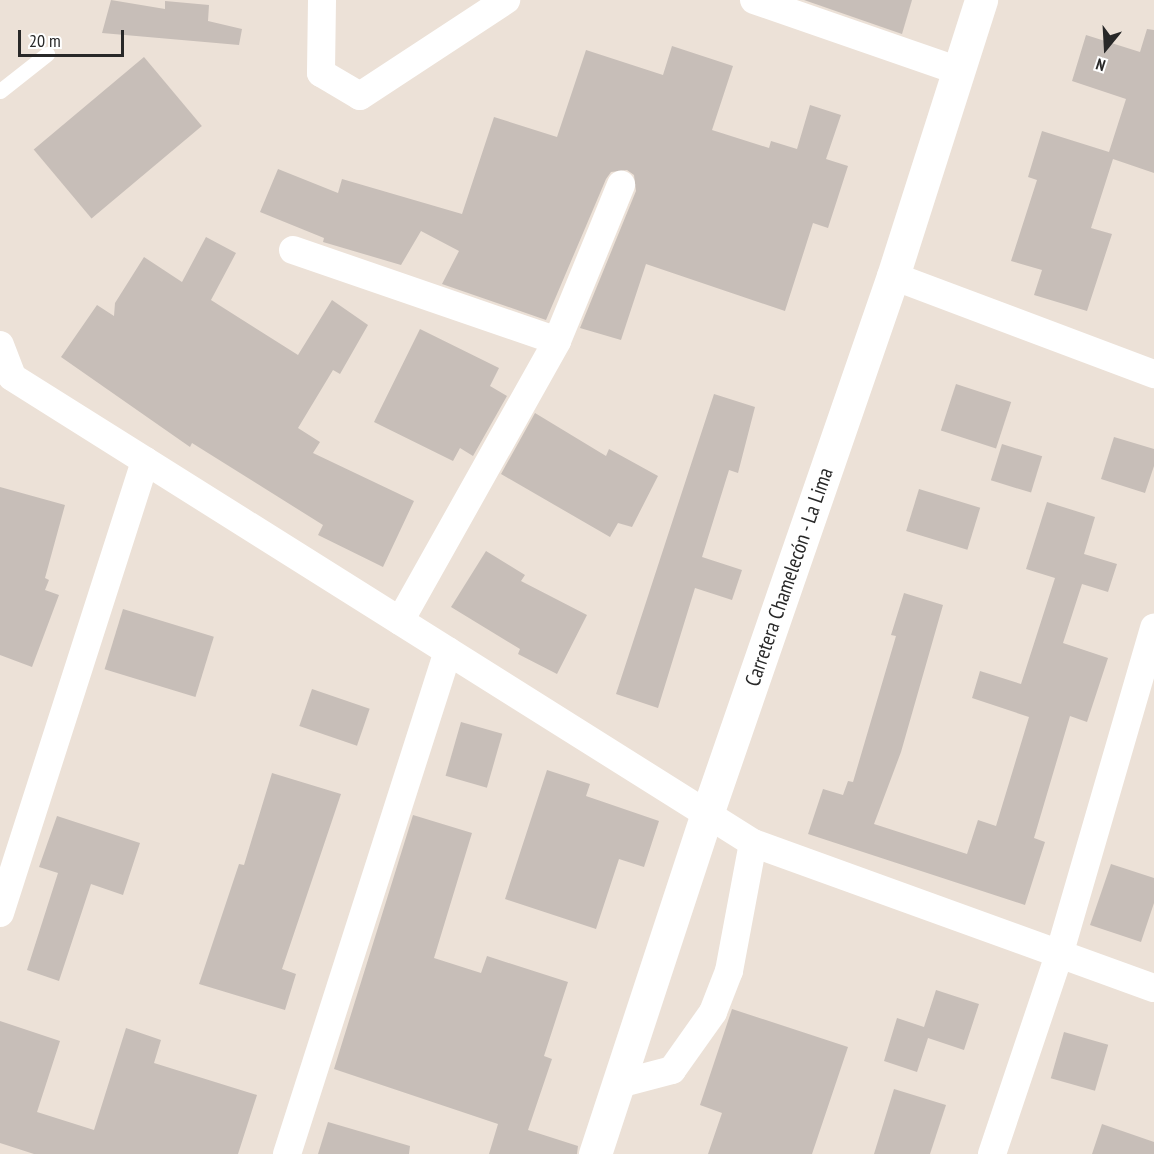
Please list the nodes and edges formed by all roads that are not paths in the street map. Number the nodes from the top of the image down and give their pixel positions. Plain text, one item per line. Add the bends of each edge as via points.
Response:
1 (322, 0) edge
2 (506, 0) edge
3 (754, 0) edge
4 (981, 0) edge
5 (47, 54) dead end
6 (958, 71) junction
7 (0, 91) edge
8 (621, 185) dead end
9 (293, 250) dead end
10 (893, 276) junction
11 (558, 341) junction
12 (0, 345) edge
13 (1154, 374) edge
14 (6, 389) edge
15 (145, 461) junction
16 (400, 621) junction
17 (1154, 628) edge
18 (448, 651) junction
19 (707, 814) junction
20 (753, 843) junction
21 (0, 912) edge
22 (1059, 955) junction
23 (1154, 988) edge
24 (619, 1083) junction
25 (287, 1154) edge
26 (595, 1154) edge
27 (993, 1154) edge

1 - 2 street via 321,73 360,96
3 - 6 street
4 - 6 street, Carretera Chamelecón - La Lima
5 - 7 lane
6 - 10 street, Carretera Chamelecón - La Lima
8 - 11 street
9 - 11 street
10 - 13 street
10 - 19 street, Carretera Chamelecón - La Lima
11 - 16 street
12 - 14 street
14 - 15 street
15 - 16 street
15 - 21 street
16 - 18 street
17 - 22 street
18 - 19 street
18 - 25 street
19 - 20 street
19 - 24 street, Carretera Chamelecón - La Lima
20 - 22 street
20 - 24 street via 729,971 713,1012 672,1070
22 - 23 street
22 - 27 street
24 - 26 street, Carretera Chamelecón - La Lima

